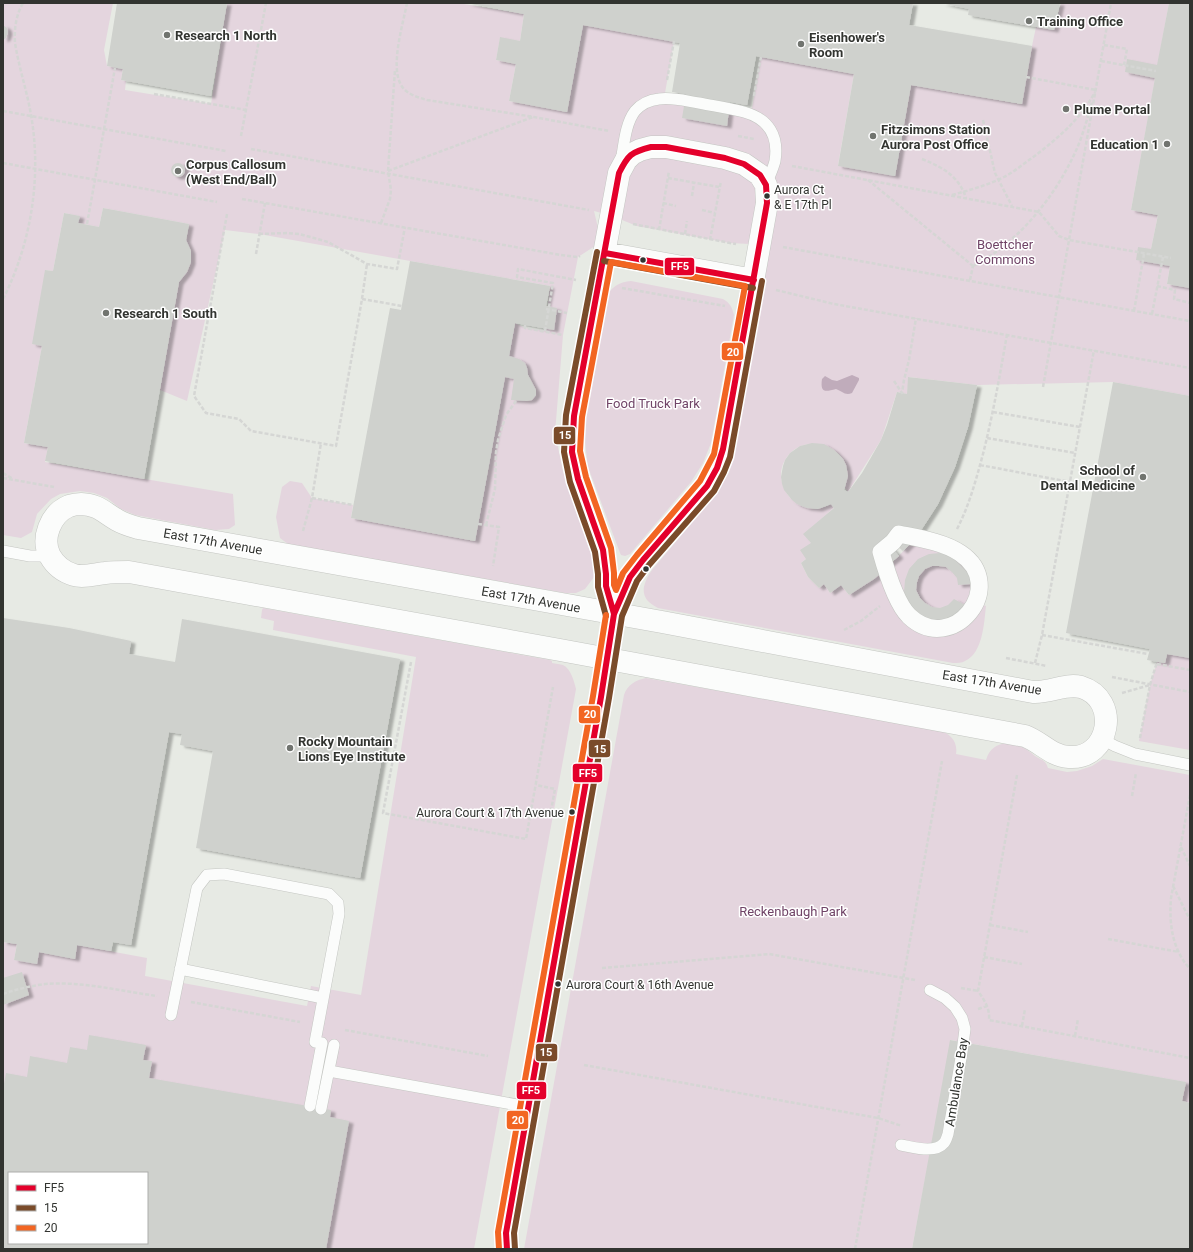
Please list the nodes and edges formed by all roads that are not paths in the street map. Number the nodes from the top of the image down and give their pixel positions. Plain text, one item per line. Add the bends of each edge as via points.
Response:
1 (618, 179) junction
2 (766, 185) junction
3 (605, 253) junction
4 (763, 284) junction
5 (3, 551) edge
6 (50, 556) junction
7 (895, 590) joint
8 (614, 614) junction
9 (607, 659) junction
10 (1102, 739) junction
11 (1190, 765) edge
12 (180, 969) junction
13 (930, 990) dead end
14 (323, 998) junction
15 (171, 1015) dead end
16 (334, 1045) dead end
17 (329, 1071) junction
18 (310, 1106) dead end
19 (529, 1107) junction
20 (321, 1108) dead end
21 (900, 1145) dead end
22 (504, 1244) edge

1 - 2 street via 623,165 632,154 656,147 736,161 755,171
1 - 2 lane via 632,116 641,105 649,101 669,99 744,112 768,126 774,137 776,154
1 - 3 street
2 - 4 street via 767,203 760,244
3 - 4 street
3 - 8 street via 574,416 572,452 578,479 603,550 606,586
4 - 8 street via 750,304 722,456 717,468 706,486 630,577
5 - 6 lane via 30,556
6 - 8 street, East 17th Avenue via 47,535 54,518 68,506 87,504 138,528
6 - 9 street via 61,569 75,575 129,572
7 - 7 street via 881,552 899,534 954,550 966,558 978,576 979,591 972,610 957,624 941,628 934,628 913,619 903,609
8 - 9 street
8 - 10 street, East 17th Avenue via 1033,692 1049,692 1075,686 1088,690 1103,706 1106,718
9 - 10 street via 1025,736 1037,741 1051,752 1063,756 1084,755 1095,748
9 - 19 street
10 - 11 lane via 1135,754
12 - 14 lane
12 - 14 lane via 197,888 207,875 224,874 329,894 338,903 339,914
12 - 15 lane
13 - 21 lane, Ambulance Bay via 955,1007 965,1029 948,1134 945,1142 938,1148
14 - 18 lane
16 - 17 lane
17 - 19 lane
17 - 20 lane
19 - 22 street

